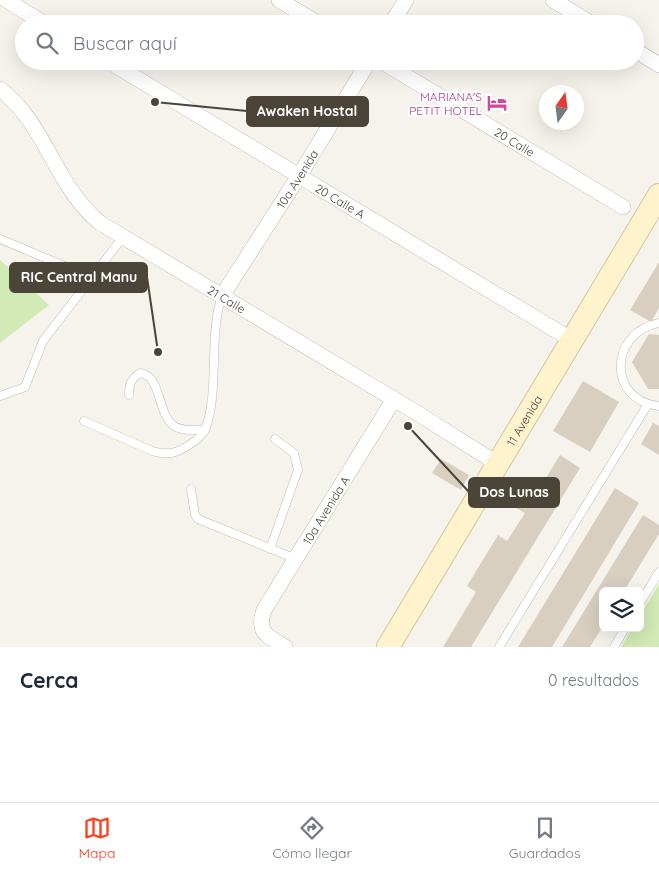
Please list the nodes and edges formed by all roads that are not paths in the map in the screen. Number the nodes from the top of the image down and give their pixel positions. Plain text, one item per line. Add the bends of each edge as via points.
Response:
1 (6, 0) edge
2 (280, 0) edge
3 (406, 0) edge
4 (553, 0) edge
5 (31, 15) edge
6 (304, 15) edge
7 (397, 15) edge
8 (577, 15) edge
9 (644, 56) edge
10 (659, 65) edge
11 (123, 70) edge
12 (364, 70) edge
13 (396, 70) edge
14 (0, 89) edge
15 (300, 175) junction
16 (659, 195) edge
17 (623, 206) dead end
18 (123, 237) junction
19 (0, 239) edge
20 (92, 278) junction
21 (222, 296) junction
22 (659, 324) edge
23 (572, 340) junction
24 (129, 394) dead end
25 (0, 396) edge
26 (394, 399) junction
27 (648, 404) junction
28 (659, 406) edge
29 (84, 421) dead end
30 (205, 430) junction
31 (276, 439) dead end
32 (498, 464) junction
33 (191, 489) dead end
34 (270, 549) junction
35 (296, 559) junction
36 (659, 572) edge
37 (644, 596) edge
38 (623, 632) edge
39 (285, 647) edge
40 (388, 647) edge
41 (499, 647) edge
42 (614, 647) edge

1 - 5 street
2 - 6 street
3 - 7 street
4 - 8 street
9 - 10 street
11 - 15 street, 20 Calle A
12 - 15 street, 10a Avenida
13 - 17 street, 20 Calle
14 - 18 street, 21 Calle via 20,107 78,202 100,224
15 - 21 street, 10a Avenida
15 - 23 street, 20 Calle A
16 - 23 main road, 11 Avenida
18 - 20 lane
18 - 21 street, 21 Calle
19 - 20 lane
20 - 25 lane via 43,341 25,387
21 - 26 street, 21 Calle
21 - 30 lane via 217,311
22 - 27 lane via 649,325 632,336 620,364 630,392
23 - 32 main road, 11 Avenida
24 - 30 lane via 133,378 140,373 146,374 152,380 164,413 174,426 188,431
26 - 32 street, 21 Calle
26 - 35 street, 10a Avenida A
27 - 28 lane
27 - 41 lane
29 - 30 lane via 163,454 173,453
31 - 34 lane via 294,453 298,470
32 - 40 main road, 11 Avenida
33 - 34 lane via 198,519
34 - 35 lane
35 - 39 street, 10a Avenida A via 260,622 266,635
36 - 37 lane
38 - 42 lane

